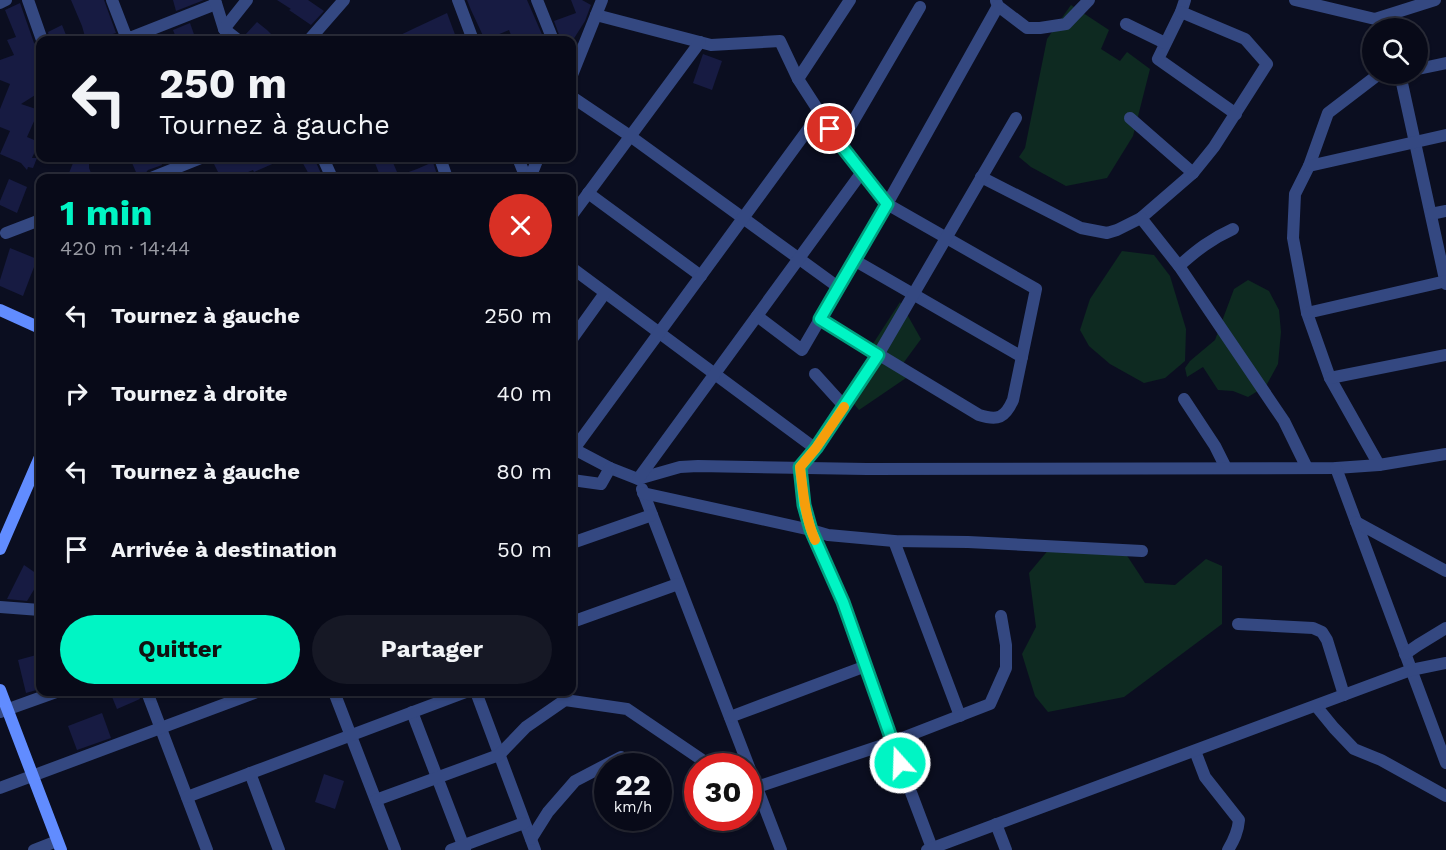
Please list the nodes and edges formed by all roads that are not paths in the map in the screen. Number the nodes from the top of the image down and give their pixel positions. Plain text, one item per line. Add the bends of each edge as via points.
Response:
1 (6, 0) edge
2 (28, 0) edge
3 (112, 0) edge
4 (247, 0) edge
5 (344, 0) edge
6 (458, 0) edge
7 (537, 0) edge
8 (602, 0) edge
9 (850, 0) edge
10 (1089, 0) edge
11 (1295, 0) edge
12 (1435, 0) edge
13 (216, 2) edge
14 (0, 3) edge
15 (997, 3) edge
16 (1400, 5) edge
17 (1183, 6) edge
18 (920, 7) dead end
19 (596, 15) junction
20 (1385, 18) edge
21 (1362, 19) edge
22 (1126, 24) dead end
23 (224, 29) junction
24 (41, 36) edge
25 (125, 36) edge
26 (135, 36) edge
27 (233, 36) edge
28 (312, 36) edge
29 (469, 36) edge
30 (551, 36) edge
31 (700, 42) junction
32 (1165, 43) junction
33 (1446, 63) edge
34 (576, 65) edge
35 (1428, 67) edge
36 (798, 79) junction
37 (1365, 84) edge
38 (1402, 84) edge
39 (576, 99) edge
40 (820, 113) junction
41 (1236, 114) junction
42 (1016, 117) dead end
43 (1130, 118) dead end
44 (1446, 135) edge
45 (630, 136) junction
46 (1415, 142) junction
47 (840, 144) junction
48 (193, 162) edge
49 (1309, 166) junction
50 (862, 172) junction
51 (1193, 173) junction
52 (171, 174) edge
53 (981, 177) junction
54 (588, 193) junction
55 (887, 204) junction
56 (576, 210) edge
57 (1446, 211) edge
58 (1431, 214) junction
59 (743, 218) junction
60 (1141, 218) junction
61 (36, 222) edge
62 (1233, 230) dead end
63 (6, 233) dead end
64 (946, 237) junction
65 (798, 258) junction
66 (854, 260) junction
67 (1179, 266) junction
68 (576, 271) edge
69 (701, 276) junction
70 (1446, 282) edge
71 (838, 287) junction
72 (605, 293) junction
73 (913, 294) junction
74 (0, 310) edge
75 (1307, 313) junction
76 (757, 316) junction
77 (820, 319) junction
78 (36, 326) edge
79 (576, 333) edge
80 (659, 333) junction
81 (878, 355) junction
82 (1446, 355) edge
83 (1022, 357) junction
84 (715, 374) junction
85 (816, 374) dead end
86 (1330, 378) junction
87 (1184, 399) dead end
88 (844, 406) junction
89 (576, 445) edge
90 (816, 448) junction
91 (576, 451) edge
92 (1446, 454) edge
93 (1379, 465) junction
94 (36, 466) edge
95 (800, 467) junction
96 (610, 468) junction
97 (1226, 468) junction
98 (1307, 468) junction
99 (1336, 468) junction
100 (638, 479) junction
101 (576, 481) edge
102 (643, 493) junction
103 (652, 515) junction
104 (1356, 522) junction
105 (811, 530) junction
106 (894, 541) junction
107 (576, 542) edge
108 (0, 549) edge
109 (1142, 551) dead end
110 (1446, 571) edge
111 (678, 584) junction
112 (0, 607) edge
113 (36, 610) edge
114 (1001, 616) dead end
115 (576, 621) edge
116 (1238, 624) dead end
117 (1446, 628) edge
118 (1405, 654) junction
119 (1446, 663) edge
120 (866, 666) junction
121 (1411, 670) junction
122 (0, 690) edge
123 (1344, 695) junction
124 (45, 696) edge
125 (149, 696) edge
126 (246, 696) edge
127 (336, 696) edge
128 (455, 696) edge
129 (477, 696) edge
130 (563, 696) edge
131 (1316, 706) junction
132 (4, 711) edge
133 (412, 712) junction
134 (960, 716) junction
135 (730, 717) junction
136 (161, 727) junction
137 (351, 735) junction
138 (892, 742) junction
139 (1195, 750) junction
140 (692, 753) edge
141 (742, 753) edge
142 (499, 755) junction
143 (1446, 763) edge
144 (594, 771) edge
145 (250, 773) junction
146 (32, 776) junction
147 (438, 779) junction
148 (762, 786) edge
149 (0, 788) edge
150 (1446, 796) edge
151 (187, 797) junction
152 (376, 801) junction
153 (762, 801) edge
154 (524, 822) junction
155 (996, 824) junction
156 (533, 845) edge
157 (59, 846) edge
158 (464, 848) edge
159 (930, 849) edge
160 (34, 850) edge
161 (207, 850) edge
162 (279, 850) edge
163 (395, 850) edge
164 (451, 850) edge
165 (781, 850) edge
166 (1006, 850) edge
167 (1228, 850) edge

1 - 14 street
2 - 24 street
3 - 25 street
4 - 23 street
5 - 28 street
6 - 29 street
7 - 30 street
8 - 19 street
9 - 36 street
10 - 15 street via 1066,24 1040,28 1027,28
11 - 21 street
12 - 16 street
13 - 23 street
13 - 26 street
15 - 55 street
16 - 20 street
17 - 32 street
17 - 41 street via 1245,39 1267,64
18 - 47 street
19 - 31 street
19 - 34 street
22 - 32 street
23 - 27 street
31 - 36 street via 711,45 780,41
31 - 45 street
32 - 41 street via 1158,59
33 - 35 street
36 - 40 street
37 - 49 street via 1329,113
38 - 46 street
39 - 45 street
40 - 47 street
40 - 59 street
41 - 51 street
42 - 53 street
43 - 51 street
44 - 46 street
45 - 54 street
45 - 59 street
46 - 49 street
46 - 58 street
47 - 50 street
48 - 52 street
49 - 75 street via 1295,194 1293,238
50 - 55 street
50 - 65 street
51 - 60 street
53 - 60 street via 1081,228 1107,233
53 - 64 street
54 - 56 street
54 - 69 street
55 - 64 street
55 - 66 street
57 - 58 street
58 - 70 street
59 - 65 street
59 - 69 street
60 - 67 street
61 - 63 street
62 - 67 street via 1199,248
64 - 73 street
64 - 83 street via 1036,289
65 - 71 street
65 - 76 street
66 - 71 street
66 - 73 street
67 - 98 street via 1284,421
68 - 72 street
69 - 80 street
70 - 75 street
71 - 77 street
72 - 79 street
72 - 80 street
73 - 81 street
73 - 83 street
74 - 78 street
75 - 86 street
76 - 77 street via 802,350
76 - 84 street
77 - 81 street
80 - 84 street
80 - 89 street
81 - 83 street via 991,419 1008,411
81 - 88 street
82 - 86 street
84 - 90 street
84 - 100 street
85 - 88 street
86 - 93 street
87 - 97 street
88 - 90 street
90 - 95 street
91 - 96 street
92 - 93 street
93 - 99 street
94 - 108 street
95 - 97 street
95 - 100 street via 680,467
95 - 105 street
96 - 100 street
96 - 101 street via 601,484
97 - 98 street
98 - 99 street
99 - 104 street
100 - 102 street
102 - 103 street
102 - 105 street
103 - 107 street
103 - 111 street
104 - 110 street
104 - 118 street
105 - 106 street via 828,536
105 - 120 street
106 - 109 street
106 - 134 street
111 - 115 street
111 - 135 street
112 - 113 street
114 - 134 street via 1006,668 990,704
116 - 123 street via 1313,628 1322,632
117 - 118 street
118 - 121 street
119 - 121 street
120 - 135 street
120 - 138 street
121 - 123 street
121 - 143 street
122 - 132 street
123 - 131 street
124 - 132 street
125 - 136 street
126 - 136 street
127 - 137 street
128 - 133 street
129 - 142 street
130 - 140 street via 627,709
130 - 142 street
131 - 139 street
131 - 150 street via 1353,749
132 - 146 street
133 - 137 street
133 - 147 street
134 - 138 street
135 - 141 street
136 - 146 street
136 - 151 street
137 - 145 street
137 - 152 street
138 - 148 street
138 - 159 street
139 - 155 street
139 - 167 street via 1205,777 1239,820
142 - 147 street
142 - 154 street
144 - 156 street via 575,781 548,812
145 - 151 street
145 - 162 street
146 - 149 street
146 - 157 street
147 - 152 street
147 - 158 street
151 - 161 street
152 - 163 street
153 - 165 street
154 - 156 street
154 - 158 street
155 - 159 street
155 - 166 street
157 - 160 street
158 - 164 street

